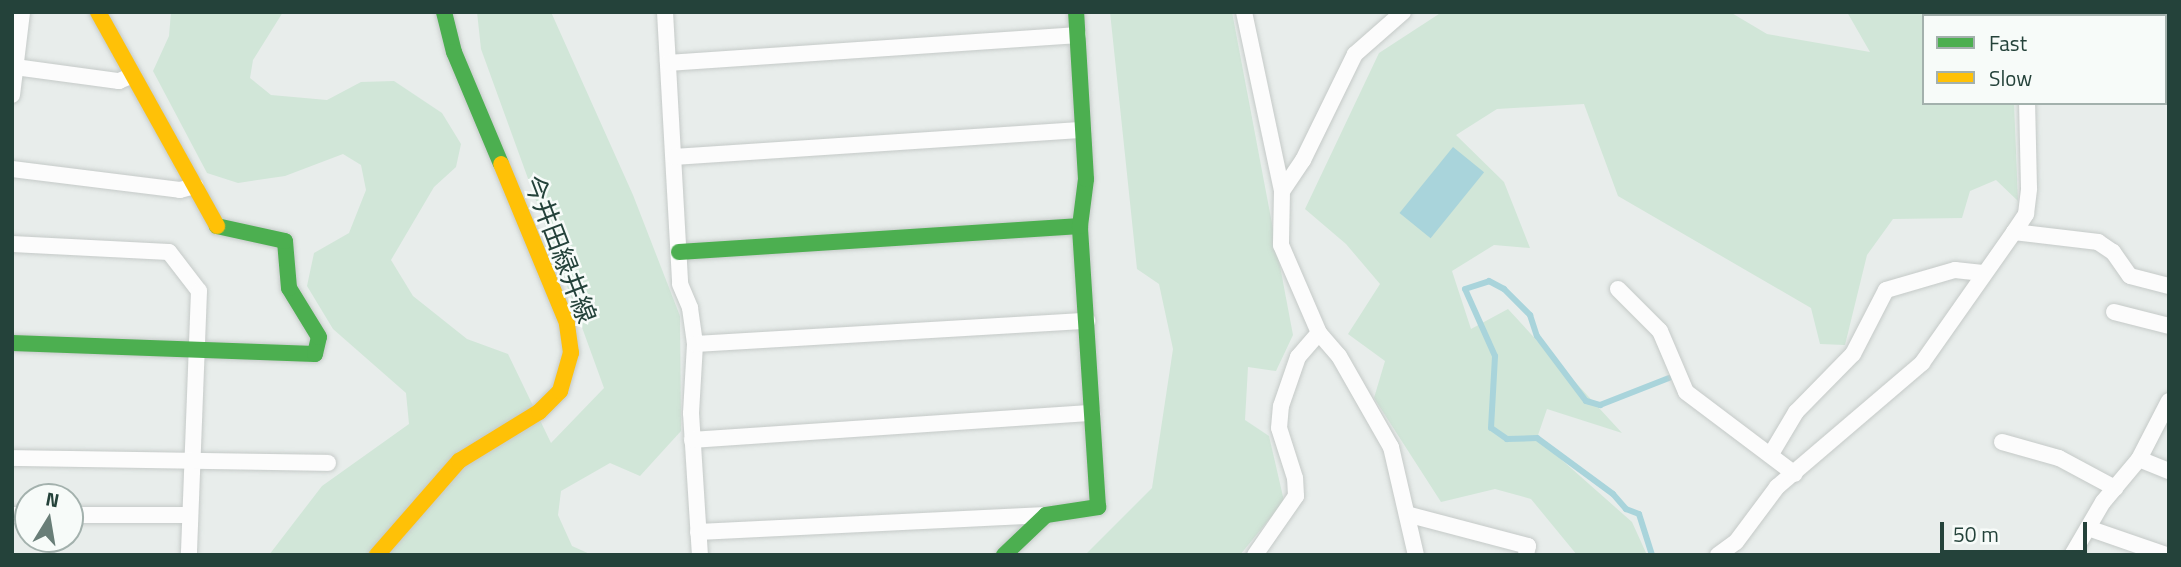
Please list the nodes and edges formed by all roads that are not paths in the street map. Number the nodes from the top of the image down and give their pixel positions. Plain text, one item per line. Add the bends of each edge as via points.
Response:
1 (22, 12) edge
2 (99, 12) edge
3 (665, 12) edge
4 (1076, 12) edge
5 (1244, 12) edge
6 (1403, 12) edge
7 (443, 13) edge
8 (1078, 35) junction
9 (668, 63) junction
10 (15, 67) junction
11 (133, 75) junction
12 (12, 95) edge
13 (2027, 105) edge
14 (1083, 130) junction
15 (674, 157) junction
16 (12, 169) edge
17 (195, 186) junction
18 (1282, 191) junction
19 (1080, 226) junction
20 (2014, 232) junction
21 (13, 244) edge
22 (679, 252) junction
23 (12, 256) edge
24 (1983, 273) junction
25 (2169, 286) edge
26 (1618, 289) dead end
27 (2114, 312) dead end
28 (1087, 321) junction
29 (2169, 326) edge
30 (1319, 333) junction
31 (12, 344) edge
32 (695, 344) junction
33 (196, 350) junction
34 (2169, 401) edge
35 (1092, 413) junction
36 (692, 440) junction
37 (2002, 442) dead end
38 (1771, 454) junction
39 (12, 458) edge
40 (2139, 459) junction
41 (191, 461) junction
42 (328, 463) dead end
43 (2169, 471) edge
44 (1795, 474) junction
45 (2115, 488) junction
46 (84, 515) edge
47 (189, 515) junction
48 (1046, 515) junction
49 (1410, 515) junction
50 (2088, 528) junction
51 (698, 533) junction
52 (1740, 549) edge
53 (189, 555) edge
54 (377, 555) edge
55 (700, 555) edge
56 (1004, 555) edge
57 (1255, 555) edge
58 (1416, 555) edge
59 (1526, 555) edge
60 (1718, 555) edge
61 (2072, 555) edge
62 (2166, 555) edge

1 - 10 street
2 - 11 street
3 - 9 street
4 - 8 street
5 - 18 street
6 - 18 street via 1355,54 1303,160
7 - 54 street, 今井田緑井線 via 454,52 567,323 571,353 560,391 538,412 459,461
8 - 9 street
8 - 14 street
9 - 15 street
10 - 11 street via 119,81
10 - 12 street
11 - 17 street
13 - 20 street via 2029,188 2026,214
14 - 15 street
14 - 19 street via 1086,179
15 - 22 street
16 - 17 street via 180,190
17 - 33 street via 219,230 285,241 289,288 319,337 315,354
18 - 30 street via 1281,245
19 - 22 street
19 - 28 street
20 - 24 street
20 - 25 street via 2098,242 2113,252 2130,276
21 - 23 street
21 - 33 street via 169,253 199,291
22 - 32 street via 680,284 690,307
24 - 38 street via 1955,270 1885,290 1853,354 1796,412
24 - 44 street via 1922,363
26 - 38 street via 1656,324 1686,392
27 - 29 street
28 - 32 street
28 - 35 street
30 - 49 street via 1339,356 1391,447
30 - 57 street via 1298,357 1281,406 1279,428 1296,478 1296,496
31 - 33 street
32 - 36 street
33 - 41 street
34 - 40 street
35 - 36 street
35 - 48 street via 1098,507
36 - 51 street
37 - 45 street via 2059,458
38 - 44 street
39 - 41 street
40 - 43 street
40 - 45 street
41 - 42 street
41 - 47 street
44 - 52 street via 1777,487
45 - 50 street
46 - 47 street
47 - 53 street
48 - 51 street
48 - 56 street
49 - 58 street
49 - 59 street via 1528,546
50 - 61 street
50 - 62 street
51 - 55 street
52 - 60 street

